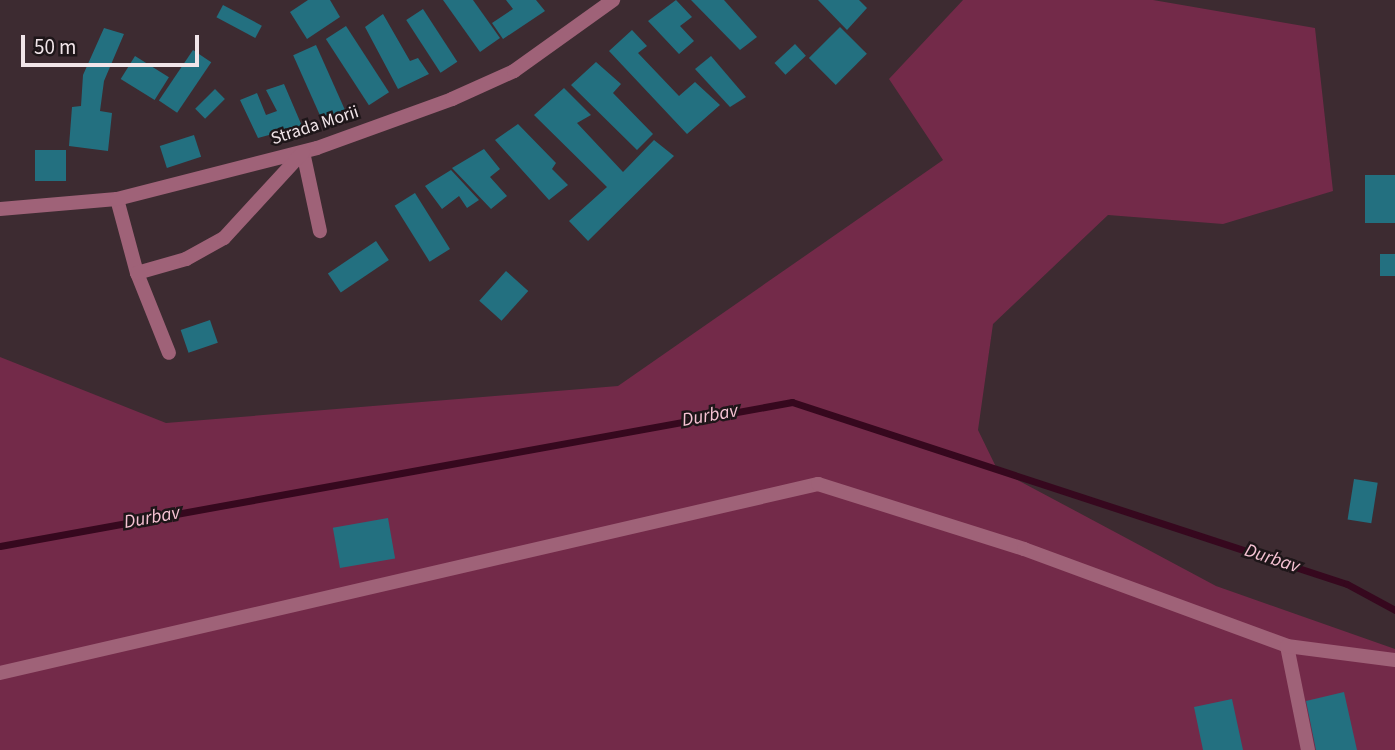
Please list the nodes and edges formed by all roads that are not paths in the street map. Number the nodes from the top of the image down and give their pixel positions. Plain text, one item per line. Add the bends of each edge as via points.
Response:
1 (613, 0) edge
2 (303, 152) junction
3 (117, 199) junction
4 (0, 209) edge
5 (320, 231) dead end
6 (137, 273) junction
7 (169, 353) dead end
8 (1287, 646) junction
9 (1395, 660) edge
10 (0, 673) edge
11 (1308, 750) edge

1 - 2 street, Strada Morii via 514,71 452,99
2 - 3 street, Strada Morii
2 - 5 street
2 - 6 street via 225,238 186,259
3 - 4 street, Strada Morii
3 - 6 street
6 - 7 street
8 - 9 street
8 - 10 street via 1024,549 818,485
8 - 11 street

